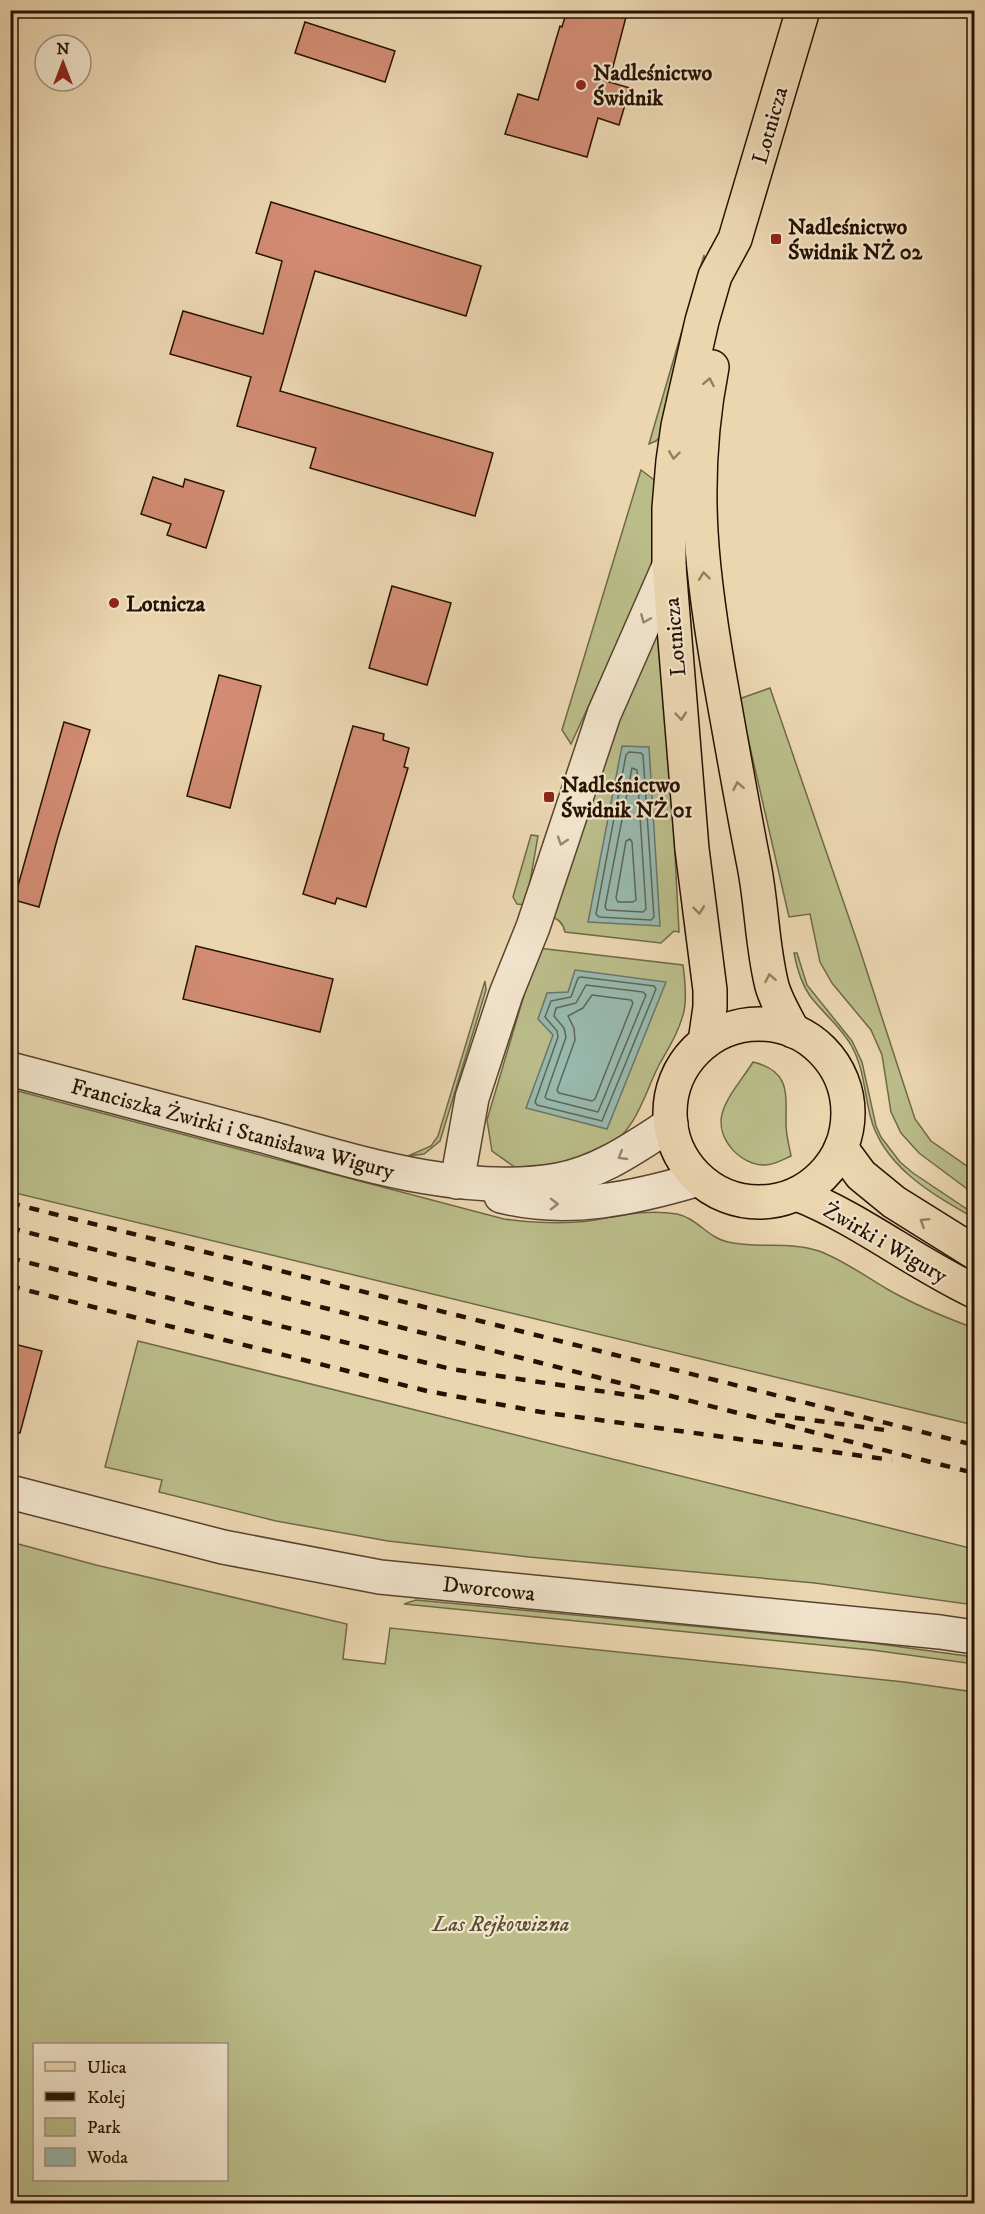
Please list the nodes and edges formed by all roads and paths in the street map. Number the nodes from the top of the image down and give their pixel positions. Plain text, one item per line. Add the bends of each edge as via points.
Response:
1 (803, 10) edge
2 (735, 239) junction
3 (669, 566) junction
4 (793, 1031) junction
5 (705, 1042) junction
6 (10, 1069) edge
7 (670, 1124) junction
8 (841, 1148) junction
9 (699, 1179) junction
10 (457, 1182) junction
11 (797, 1194) junction
12 (975, 1252) edge
13 (975, 1291) edge
14 (10, 1492) edge
15 (975, 1637) edge

1 - 2 main road, Lotnicza
2 -> 3 main road, Lotnicza via 715,276 690,366 678,426 669,508
4 -> 2 main road, Lotnicza via 769,972 701,558 702,429 732,278
3 -> 5 main road, Lotnicza via 692,849 710,990
3 -> 10 street via 604,714 518,963 472,1098
4 - 5 main road via 743,1026
4 - 8 main road via 822,1051 841,1079 848,1114
5 - 7 main road via 686,1062 677,1079
6 - 10 street, Franciszka Żwirki i Stanisława Wigury via 390,1170
7 - 9 main road via 680,1154
7 -> 10 street via 611,1162 558,1180
8 - 11 main road via 823,1175
12 -> 8 main road, Żwirki i Wigury via 894,1202 861,1175
10 -> 9 street via 508,1198 561,1204 618,1199
9 - 11 main road via 721,1194 746,1201 772,1201
11 - 13 main road, Żwirki i Wigury via 842,1215
14 - 15 street, Dworcowa via 223,1547 380,1577

